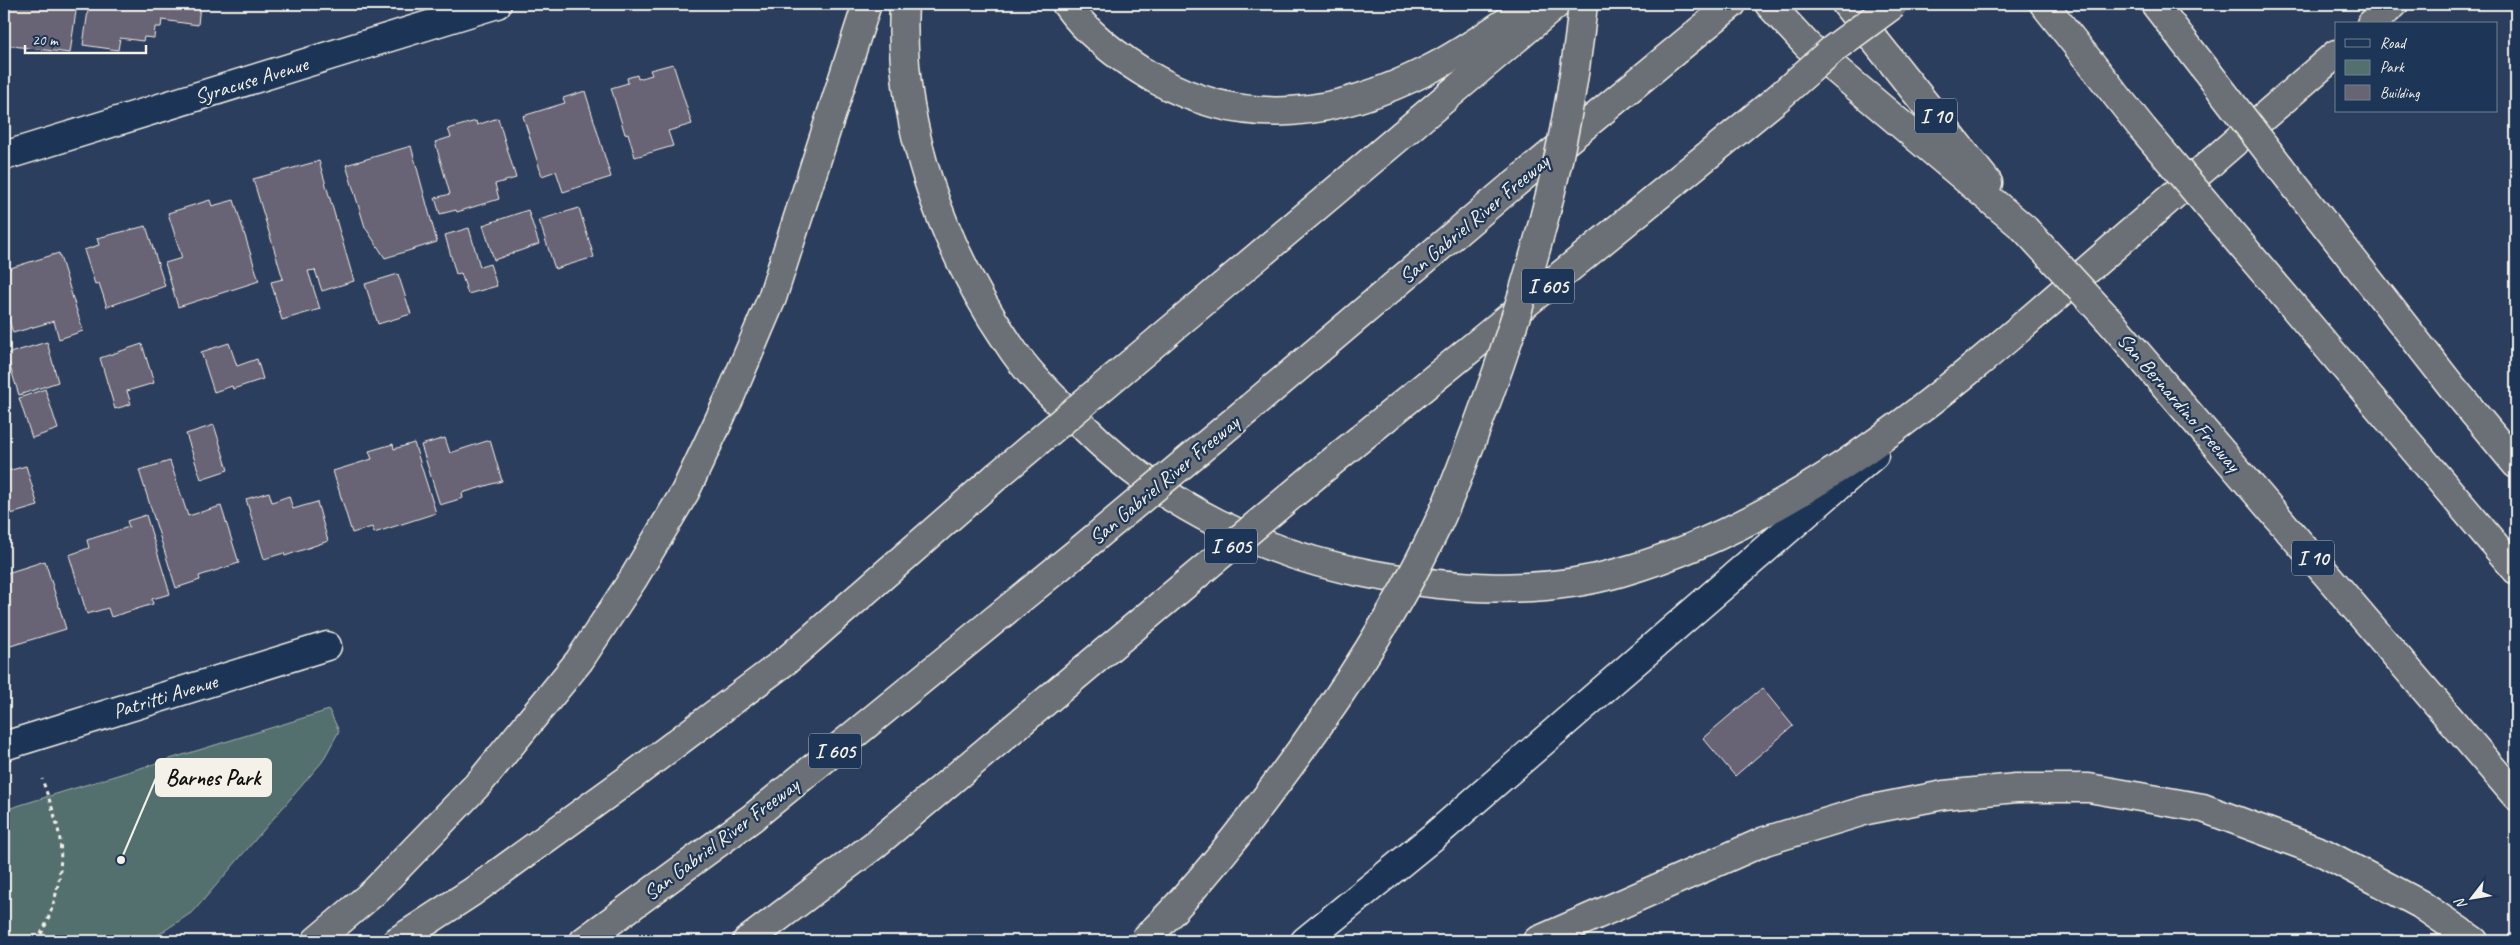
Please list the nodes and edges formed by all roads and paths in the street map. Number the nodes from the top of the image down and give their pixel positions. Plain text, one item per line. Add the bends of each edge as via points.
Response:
1 (867, 4) edge
2 (904, 4) edge
3 (1066, 4) edge
4 (1533, 4) edge
5 (1557, 4) edge
6 (1584, 4) edge
7 (1769, 4) edge
8 (1846, 4) edge
9 (1894, 4) edge
10 (2044, 4) edge
11 (2154, 4) edge
12 (2394, 4) edge
13 (483, 6) edge
14 (1723, 11) edge
15 (2373, 22) edge
16 (2335, 55) edge
17 (4, 156) edge
18 (2025, 229) junction
19 (1979, 364) junction
20 (2516, 464) edge
21 (2516, 570) edge
22 (327, 646) dead end
23 (4, 746) edge
24 (42, 779) dead end
25 (2516, 796) edge
26 (37, 941) edge
27 (316, 941) edge
28 (397, 941) edge
29 (584, 941) edge
30 (747, 941) edge
31 (1143, 941) edge
32 (1306, 941) edge
33 (1536, 941) edge
34 (2474, 941) edge

1 - 27 highway via 772,298 730,397 680,500 579,661 481,781 374,892
2 - 19 highway via 902,40 910,108 926,178 945,230 977,293 1010,346 1045,389 1101,444 1162,492 1271,548 1339,569 1427,584 1481,589 1552,585 1617,573 1680,552 1765,511 1907,420
3 - 4 highway via 1095,37 1135,67 1176,90 1231,108 1281,113 1376,94 1432,68
5 - 28 highway, bridge via 997,476 788,659 472,892
6 - 31 highway, bridge via 1554,175 1534,251 1492,386 1435,532 1375,637 1298,755 1237,836
7 - 18 highway via 1807,45
8 - 18 highway, San Bernardino Freeway / I 10
9 - 30 highway, I 605, bridge via 1833,49 1778,98 1317,474 873,846
10 - 21 highway, bridge via 2143,129
11 - 20 highway, bridge
12 - 15 highway
13 - 17 street, Syracuse Avenue
14 - 29 highway, San Gabriel River Freeway / I 605, bridge via 1079,551 752,818
16 - 19 highway
18 - 25 highway, San Bernardino Freeway / I 10, bridge via 2109,320
19 - 32 street via 1434,836
22 - 23 street, Patritti Avenue
24 - 26 path via 59,834 61,866 49,915
33 - 34 highway via 1765,841 1867,810 1944,795 2016,788 2089,788 2203,808 2324,853 2420,904

